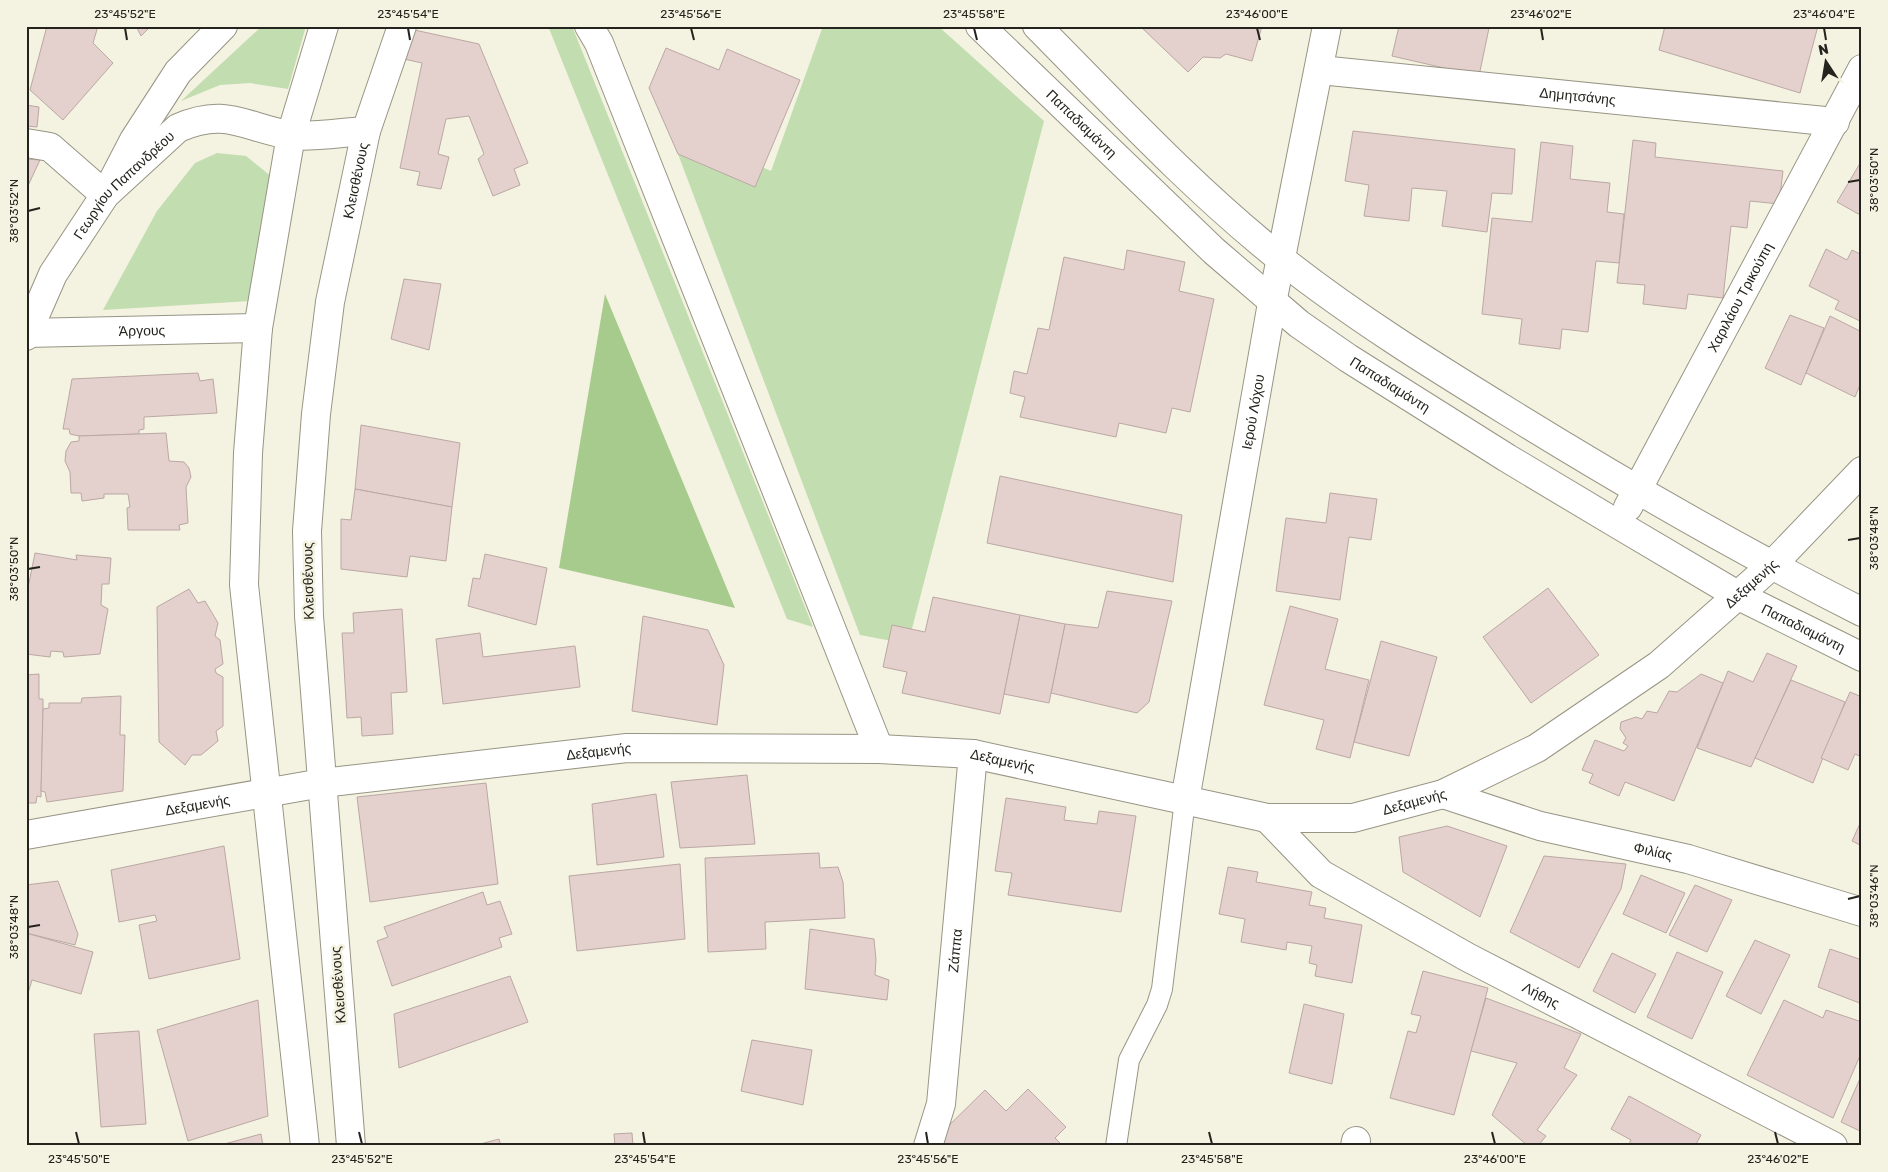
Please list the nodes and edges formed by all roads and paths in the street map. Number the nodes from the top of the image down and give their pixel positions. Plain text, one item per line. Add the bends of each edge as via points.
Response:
1 (223, 26) edge
2 (324, 26) edge
3 (402, 26) edge
4 (589, 26) edge
5 (980, 26) edge
6 (1037, 26) edge
7 (1327, 26) edge
8 (1862, 69) edge
9 (1320, 70) junction
10 (1835, 122) junction
11 (366, 131) junction
12 (291, 135) junction
13 (26, 143) edge
14 (105, 195) junction
15 (1281, 259) junction
16 (1272, 303) junction
17 (258, 328) junction
18 (26, 334) edge
19 (1862, 471) edge
20 (1637, 490) junction
21 (1619, 525) junction
22 (1771, 566) junction
23 (1739, 596) junction
24 (1862, 612) edge
25 (1862, 657) edge
26 (879, 749) junction
27 (973, 754) junction
28 (322, 783) junction
29 (266, 792) junction
30 (1443, 794) junction
31 (1185, 800) junction
32 (1267, 818) junction
33 (26, 835) edge
34 (1862, 912) edge
35 (305, 1146) edge
36 (350, 1146) edge
37 (928, 1146) edge
38 (1116, 1146) edge
39 (1833, 1146) edge

1 - 14 street via 178,72 134,140
2 - 12 street
3 - 11 street, Κλεισθένους
4 - 26 street via 603,52
5 - 16 street, Παπαδιαμάντη
6 - 15 street via 1187,178
7 - 9 street, Ιερού Λόχου
8 - 10 street, Χαριλάου Τρικούπη
9 - 10 street, Δημητσάνης
9 - 15 street, Ιερού Λόχου
10 - 20 street, Χαριλάου Τρικούπη
11 - 12 street, Γεωργίου Παπανδρέου
11 - 28 street, Κλεισθένους via 330,302 316,414 308,521 309,616
12 - 14 street, Γεωργίου Παπανδρέου via 229,118 192,122 178,128
12 - 17 street
13 - 14 street via 50,147
14 - 18 street, Γεωργίου Παπανδρέου via 53,274
15 - 16 street, Ιερού Λόχου
15 - 20 street via 1421,358
16 - 21 street, Παπαδιαμάντη via 1348,358
16 - 31 street, Ιερού Λόχου
17 - 18 street, Άργους
17 - 29 street via 248,452 244,585
19 - 22 street, Δεξαμενής
20 - 21 street, Χαριλάου Τρικούπη
20 - 22 street
21 - 23 street, Παπαδιαμάντη
22 - 23 street, Δεξαμενής
22 - 24 street
23 - 25 street, Παπαδιαμάντη
23 - 30 street, Δεξαμενής via 1659,665 1537,748
26 - 27 street, Δεξαμενής
26 - 28 street, Δεξαμενής via 627,748
27 - 31 street, Δεξαμενής
27 - 37 street, Ζάππα via 941,1104
28 - 29 street, Δεξαμενής
28 - 36 street, Κλεισθένους
29 - 33 street, Δεξαμενής
29 - 35 street
30 - 32 street, Δεξαμενής via 1353,818
30 - 34 street, Φιλίας via 1540,826 1688,859
31 - 32 street, Δεξαμενής
31 - 38 lane via 1162,989 1130,1060
32 - 39 street, Λήθης via 1321,874 1467,957

